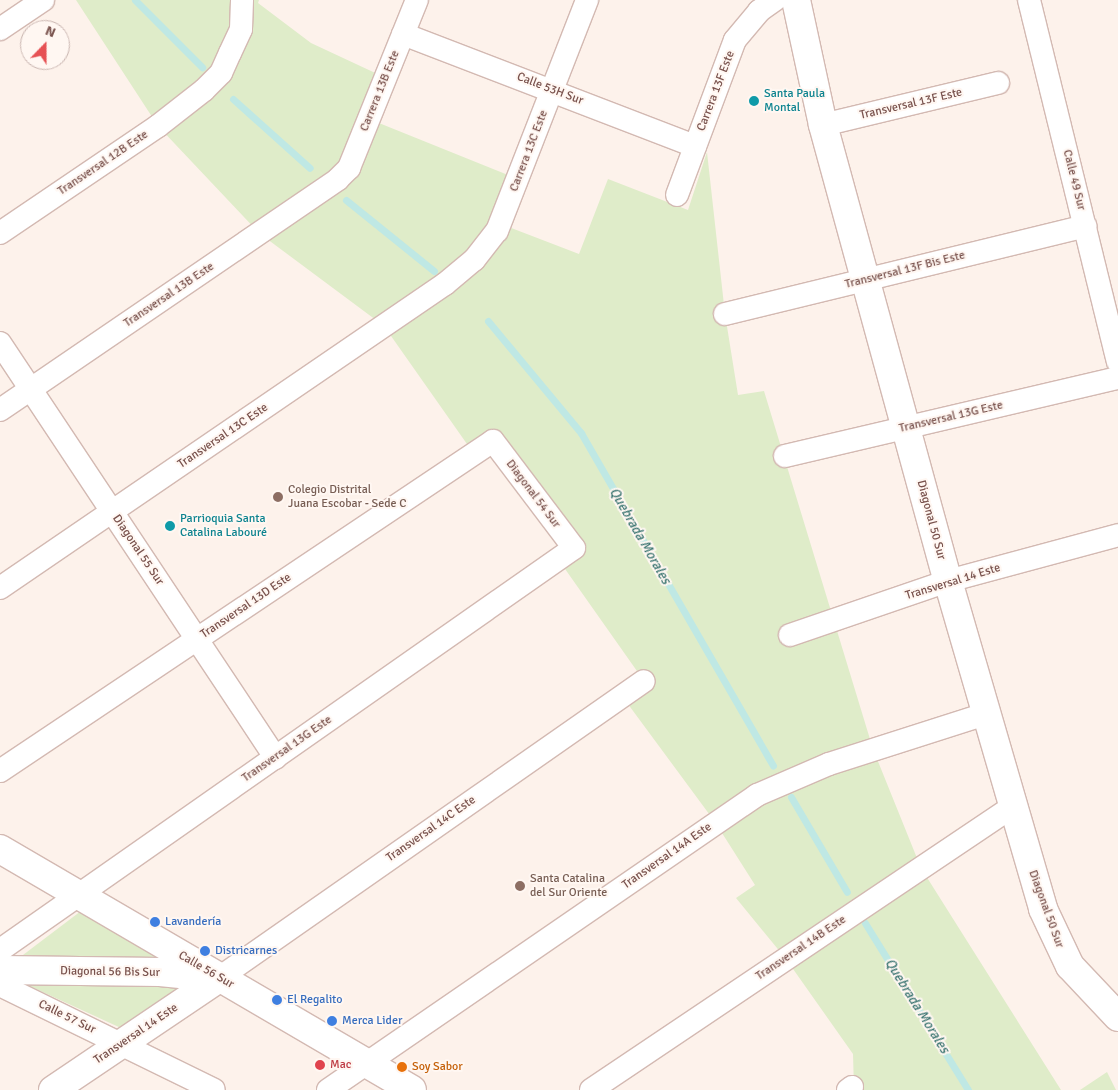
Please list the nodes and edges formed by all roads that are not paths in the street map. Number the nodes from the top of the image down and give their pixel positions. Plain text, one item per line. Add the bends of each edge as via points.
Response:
1 (43, 0) edge
2 (242, 0) edge
3 (417, 0) edge
4 (587, 0) edge
5 (775, 0) edge
6 (796, 0) edge
7 (1029, 0) edge
8 (0, 28) edge
9 (403, 34) junction
10 (998, 83) dead end
11 (553, 89) junction
12 (823, 125) junction
13 (696, 146) junction
14 (338, 179) joint
15 (677, 195) dead end
16 (1085, 226) junction
17 (0, 233) edge
18 (865, 280) junction
19 (445, 284) joint
20 (725, 314) dead end
21 (0, 343) edge
22 (1118, 361) edge
23 (1118, 378) edge
24 (31, 389) junction
25 (0, 410) edge
26 (906, 427) junction
27 (493, 441) joint
28 (785, 456) dead end
29 (112, 512) junction
30 (1118, 535) edge
31 (574, 548) joint
32 (948, 581) junction
33 (0, 588) edge
34 (790, 636) dead end
35 (197, 639) junction
36 (644, 681) dead end
37 (986, 714) junction
38 (276, 758) junction
39 (0, 772) edge
40 (1012, 807) junction
41 (0, 849) edge
42 (80, 896) junction
43 (0, 950) edge
44 (0, 970) edge
45 (219, 978) junction
46 (0, 984) edge
47 (1118, 1017) edge
48 (122, 1044) junction
49 (368, 1064) junction
50 (53, 1090) edge
51 (214, 1090) edge
52 (328, 1090) edge
53 (412, 1090) edge
54 (591, 1090) edge

1 - 8 street
2 - 17 street, Transversal 12B Este via 241,29 220,73 204,90 158,126
3 - 9 street, Carrera 13B Este
4 - 11 street, Carrera 13C Este
5 - 13 street, Carrera 13F Este via 759,11 735,40
6 - 12 street, Diagonal 50 Sur
7 - 16 street, Calle 49 Sur
9 - 11 street, Calle 53H Sur
9 - 14 street, Carrera 13B Este via 348,168
10 - 12 street, Transversal 13F Este
11 - 13 street, Calle 53H Sur
11 - 19 street, Carrera 13C Este via 497,231 474,260
12 - 18 street, Diagonal 50 Sur
13 - 15 street, Carrera 13F Este
14 - 24 street, Transversal 13B Este
16 - 18 street, Transversal 13F Bis Este
16 - 22 street, Calle 49 Sur
18 - 20 street, Transversal 13F Bis Este
18 - 26 street, Diagonal 50 Sur
19 - 29 street, Transversal 13C Este
21 - 24 street, Diagonal 55 Sur
23 - 26 street, Transversal 13G Este
24 - 25 street, Transversal 13B Este
24 - 29 street, Diagonal 55 Sur
26 - 28 street, Transversal 13G Este
26 - 32 street, Diagonal 50 Sur
27 - 31 street, Diagonal 54 Sur
27 - 35 street, Transversal 13D Este
29 - 33 street, Transversal 13C Este
29 - 35 street, Diagonal 55 Sur
30 - 32 street, Transversal 14 Este
31 - 38 street, Transversal 13G Este
32 - 34 street, Transversal 14 Este
32 - 37 street, Diagonal 50 Sur
35 - 38 street, Diagonal 55 Sur
35 - 39 street, Transversal 13D Este
36 - 45 street, Transversal 14C Este
37 - 40 street, Diagonal 50 Sur
37 - 49 street, Transversal 14A Este via 777,783 715,822
38 - 42 street, Transversal 13G Este
40 - 47 street, Diagonal 50 Sur via 1057,944 1086,987
40 - 54 street, Transversal 14B Este
41 - 42 street, Calle 56 Sur
42 - 43 street, Transversal 13G Este
42 - 45 street, Calle 56 Sur
44 - 45 street, Diagonal 56 Bis Sur via 160,972
45 - 48 street, Transversal 14 Este
45 - 49 street, Calle 56 Sur
46 - 48 street, Calle 57 Sur
48 - 50 street, Transversal 14 Este
48 - 51 street, Calle 57 Sur
49 - 52 street, Transversal 14A Este
49 - 53 street, Calle 56 Sur

